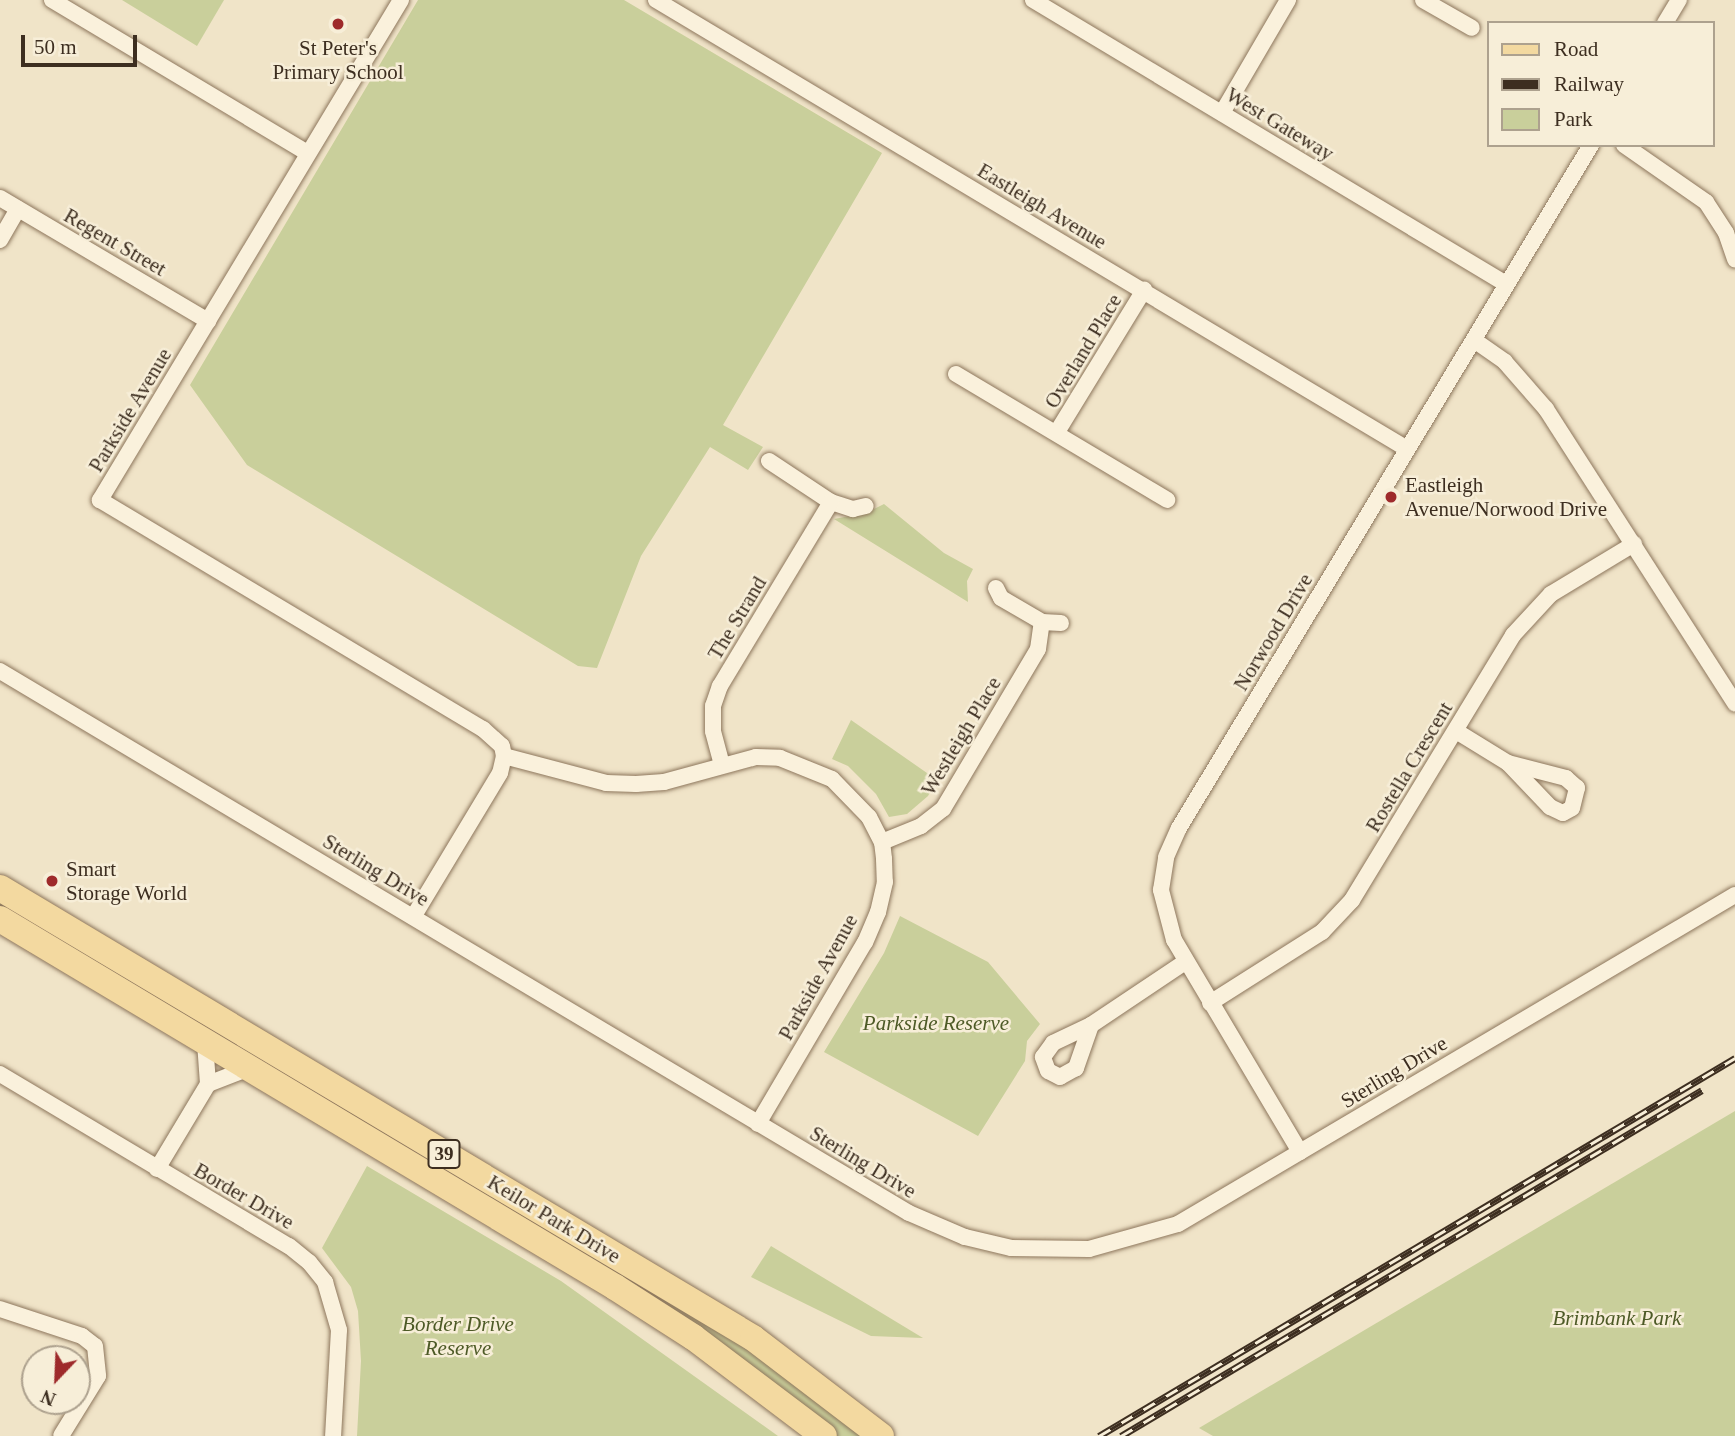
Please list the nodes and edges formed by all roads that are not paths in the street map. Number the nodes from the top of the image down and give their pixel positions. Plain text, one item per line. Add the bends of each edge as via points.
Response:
1 (52, 0) edge
2 (401, 0) edge
3 (656, 0) edge
4 (1032, 0) edge
5 (1288, 0) edge
6 (1423, 0) edge
7 (1679, 0) edge
8 (1666, 21) edge
9 (1472, 28) dead end
10 (1222, 113) junction
11 (1590, 147) edge
12 (1627, 147) edge
13 (308, 153) junction
14 (0, 198) edge
15 (18, 209) junction
16 (0, 240) edge
17 (1735, 259) edge
18 (1506, 284) junction
19 (1144, 290) junction
20 (208, 321) junction
21 (1474, 340) junction
22 (956, 374) dead end
23 (1057, 432) junction
24 (1407, 449) junction
25 (769, 461) dead end
26 (1167, 500) dead end
27 (831, 502) junction
28 (866, 506) dead end
29 (1634, 544) junction
30 (996, 588) dead end
31 (1042, 622) junction
32 (1061, 623) dead end
33 (0, 671) edge
34 (1728, 674) edge
35 (1735, 703) edge
36 (1456, 731) junction
37 (505, 757) junction
38 (1508, 763) dead end
39 (722, 765) junction
40 (882, 842) junction
41 (0, 888) edge
42 (1735, 895) edge
43 (413, 916) junction
44 (0, 919) edge
45 (1185, 962) junction
46 (1210, 1003) junction
47 (1091, 1025) dead end
48 (205, 1042) junction
49 (249, 1068) junction
50 (0, 1074) edge
51 (208, 1084) junction
52 (758, 1124) junction
53 (1300, 1153) junction
54 (157, 1169) junction
55 (0, 1309) edge
56 (61, 1436) edge
57 (333, 1436) edge
58 (824, 1436) edge
59 (881, 1436) edge

1 - 13 street
2 - 13 street, Parkside Avenue
3 - 19 street, Eastleigh Avenue
4 - 10 street, West Gateway
5 - 10 street
6 - 9 street
7 - 8 street
10 - 18 street, West Gateway
11 - 18 street, Norwood Drive
12 - 17 street via 1706,202 1726,233
13 - 20 street, Parkside Avenue
14 - 15 street, Regent Street
15 - 16 street
15 - 20 street, Regent Street
18 - 21 street, Norwood Drive
19 - 23 street, Overland Place
19 - 24 street, Eastleigh Avenue
20 - 37 street, Parkside Avenue via 100,500 483,729 502,746
21 - 24 street, Norwood Drive
21 - 29 street via 1528,385
22 - 23 street, Overland Place
23 - 26 street, Overland Place
24 - 45 street, Norwood Drive via 1172,840 1161,890 1167,926
25 - 27 street
27 - 28 street via 853,509
27 - 39 street, The Strand via 720,686 713,706 713,731
29 - 34 street
29 - 36 street, Rostella Crescent via 1551,594 1530,614
30 - 31 street via 1002,598
31 - 32 street
31 - 40 street, Westleigh Place via 1038,649 943,809 921,826
33 - 43 street, Sterling Drive
34 - 35 street
36 - 38 street
36 - 46 street, Rostella Crescent via 1352,900 1322,932
37 - 39 street, Parkside Avenue via 626,784 664,782
37 - 43 street via 500,773
39 - 40 street, Parkside Avenue via 756,757 806,765 852,794
40 - 52 street, Parkside Avenue via 885,882 866,942
41 - 59 main road, Keilor Park Drive / 39 via 753,1338
42 - 53 street, Sterling Drive
43 - 52 street, Sterling Drive
44 - 48 main road, Keilor Park Drive / 39
45 - 46 street, Norwood Drive
45 - 47 street
46 - 53 street, Norwood Drive
48 - 49 main road, Keilor Park Drive / 39
48 - 51 street
49 - 51 street
49 - 58 main road, Keilor Park Drive / 39 via 682,1330
50 - 54 street, Border Drive
51 - 54 street
52 - 53 street, Sterling Drive via 925,1222 988,1244 1038,1250 1089,1250 1153,1234 1197,1214
54 - 57 street, Border Drive via 289,1246 325,1282 339,1330
55 - 56 street via 82,1336 96,1346 98,1376

